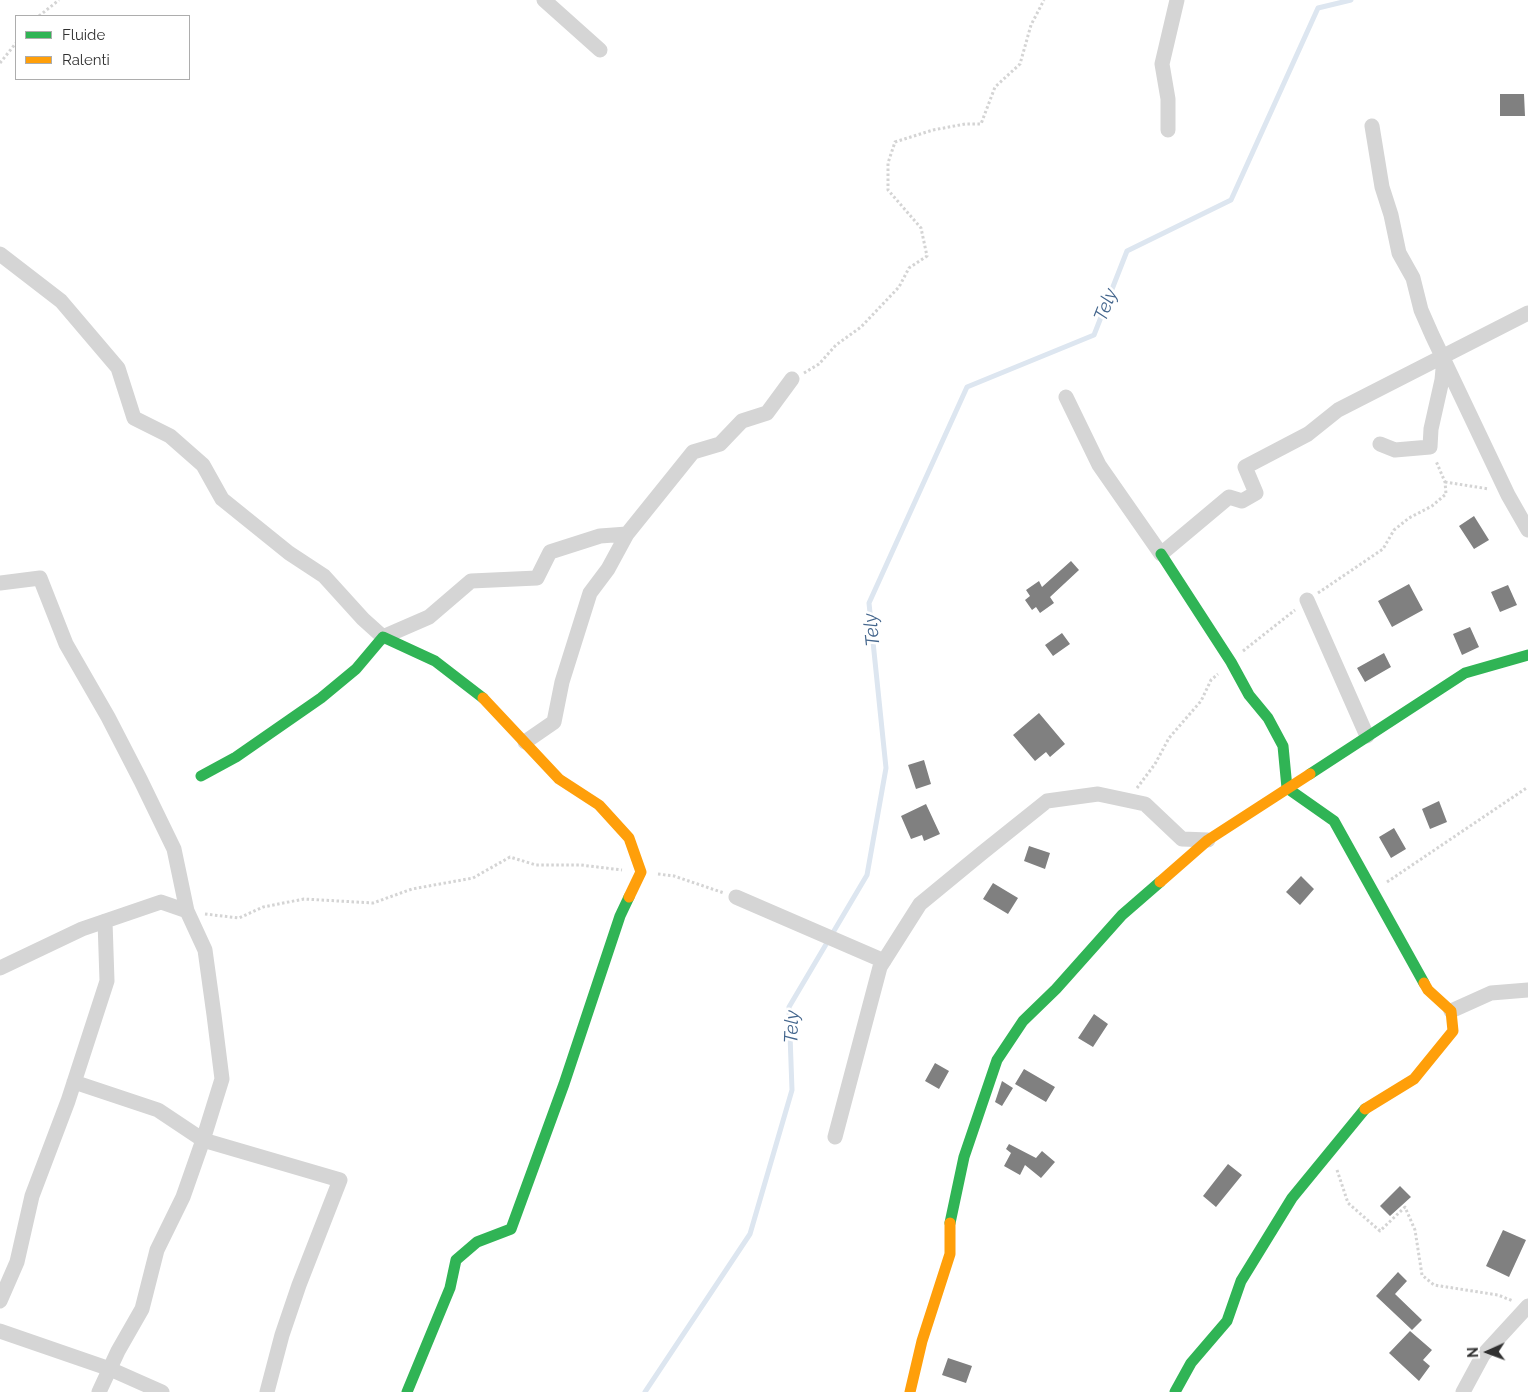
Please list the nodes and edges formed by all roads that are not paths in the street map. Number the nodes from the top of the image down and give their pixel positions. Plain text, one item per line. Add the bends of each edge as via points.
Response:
1 (544, 0) edge
2 (1176, 0) edge
3 (600, 50) dead end
4 (1372, 126) dead end
5 (1168, 130) dead end
6 (0, 254) edge
7 (1528, 313) edge
8 (1444, 356) junction
9 (792, 379) road end
10 (1066, 396) dead end
11 (1380, 444) dead end
12 (1528, 530) edge
13 (627, 534) junction
14 (1161, 554) junction
15 (0, 582) edge
16 (1307, 600) road end
17 (383, 637) junction
18 (1528, 655) edge
19 (1367, 736) junction
20 (525, 742) junction
21 (201, 776) dead end
22 (1287, 788) junction
23 (1208, 840) junction
24 (736, 897) road end
25 (187, 911) junction
26 (106, 921) junction
27 (884, 961) junction
28 (0, 968) edge
29 (1528, 990) edge
30 (1451, 1011) junction
31 (74, 1082) junction
32 (834, 1137) dead end
33 (203, 1140) junction
34 (0, 1301) edge
35 (1524, 1310) edge
36 (0, 1331) edge
37 (110, 1369) junction
38 (99, 1392) edge
39 (162, 1392) edge
40 (267, 1392) edge
41 (407, 1392) edge
42 (910, 1392) edge
43 (1175, 1392) edge
44 (1463, 1392) edge

1 - 3 street
2 - 5 street via 1162,64 1168,99
4 - 8 street via 1382,187 1399,253 1413,278 1421,310
6 - 17 street via 61,300 118,368 134,418 170,436 203,465 222,499 289,553 324,576 362,619
7 - 8 street
8 - 11 street via 1430,447 1395,450
8 - 12 street via 1508,495
8 - 14 street via 1338,410 1308,434 1245,467 1256,493 1242,501 1229,497
9 - 13 street via 767,413 742,421 720,444 693,452
10 - 14 street via 1099,465
13 - 17 street via 600,536 550,552 537,578 471,581 429,617
13 - 20 street via 590,593 562,682 554,722
14 - 22 street via 1249,695 1268,718 1283,746
15 - 25 street via 40,578 66,644 108,717 174,849
16 - 19 street
17 - 20 street via 435,661 482,697
17 - 21 street via 356,669 321,698 236,757
18 - 19 street via 1465,673
19 - 22 street
20 - 41 street via 559,779 599,805 629,838 642,872 620,916 511,1229 478,1242 456,1260 450,1288
22 - 23 street
22 - 30 street via 1334,821 1428,990
23 - 27 street via 1182,839 1145,804 1098,794 1047,801 920,904
23 - 42 street via 1122,915 1056,988 1022,1020 997,1060 964,1157 950,1215 950,1254 922,1341
24 - 27 street
25 - 26 street via 161,902
25 - 33 street via 205,950 222,1078
26 - 28 street
26 - 31 street via 107,981
27 - 32 street
29 - 30 street via 1491,993
30 - 43 street via 1454,1031 1430,1061 1414,1079 1365,1109 1292,1198 1242,1281 1228,1321 1191,1363
31 - 33 street via 158,1110
31 - 34 street via 32,1196 17,1262
33 - 37 street via 183,1197 157,1250 142,1309
33 - 40 street via 340,1180 296,1293
35 - 44 street via 1483,1355
36 - 37 street
37 - 38 street
37 - 39 street

